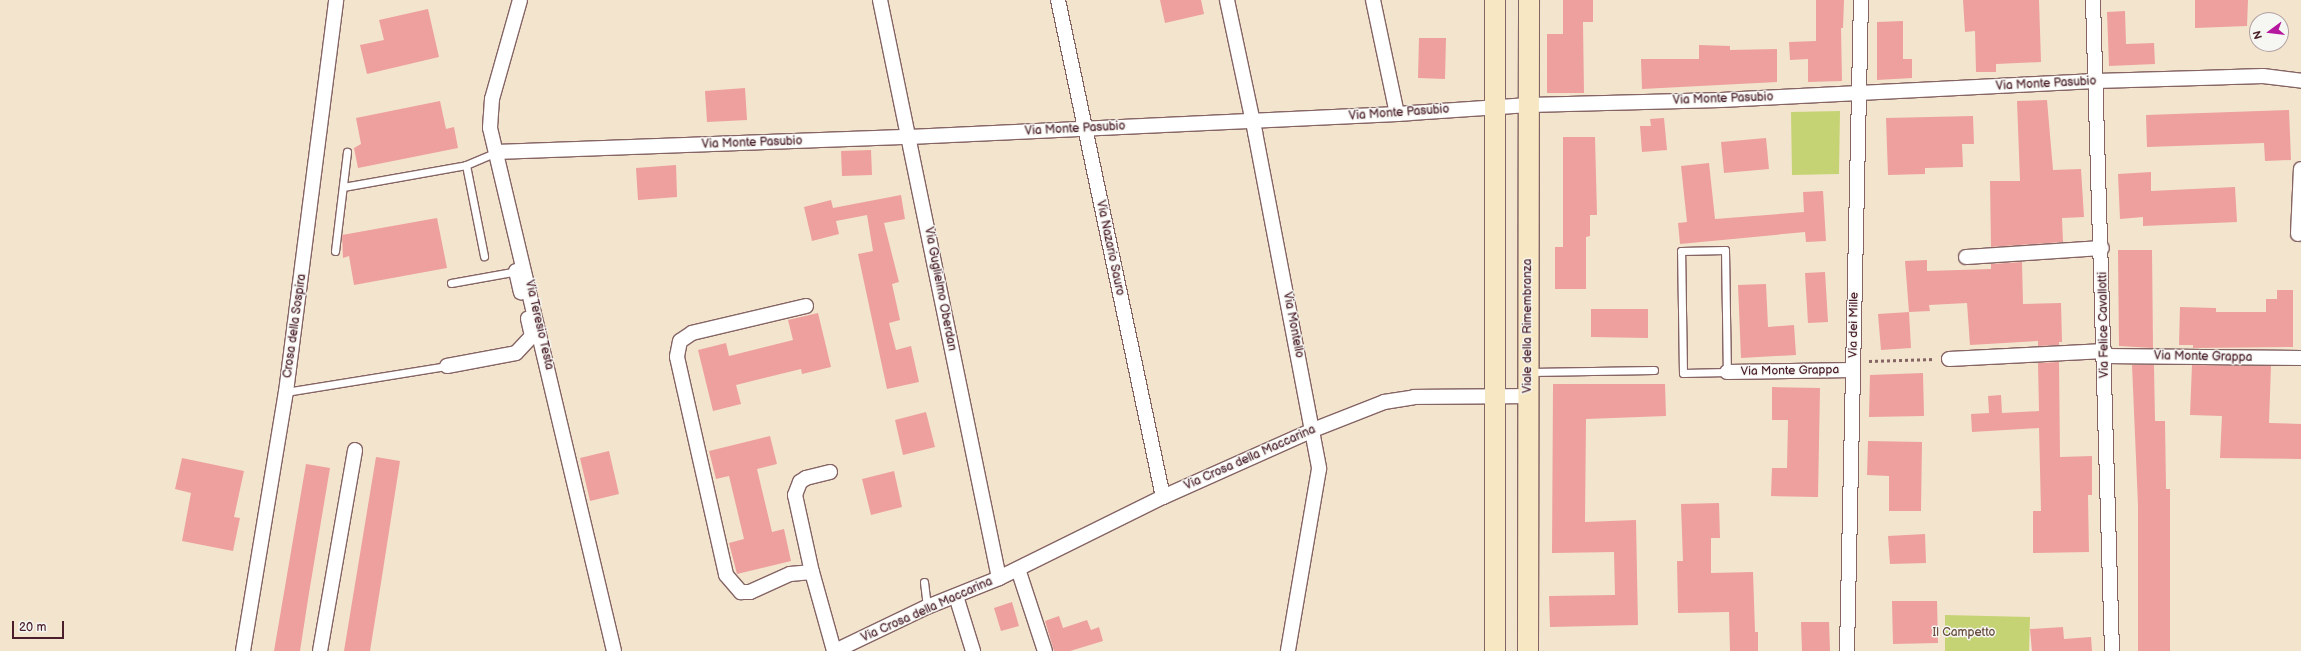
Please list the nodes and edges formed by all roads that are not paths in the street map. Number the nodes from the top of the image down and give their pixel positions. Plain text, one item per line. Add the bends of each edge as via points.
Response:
1 (336, 0) edge
2 (520, 0) edge
3 (880, 0) edge
4 (1058, 0) edge
5 (1227, 0) edge
6 (1373, 0) edge
7 (1495, 0) edge
8 (1529, 0) edge
9 (1861, 0) edge
10 (2093, 0) edge
11 (2096, 81) junction
12 (2301, 81) edge
13 (1859, 93) junction
14 (1529, 105) junction
15 (1495, 107) junction
16 (1398, 114) junction
17 (1253, 121) junction
18 (1084, 128) junction
19 (909, 137) junction
20 (347, 152) dead end
21 (496, 152) junction
22 (466, 165) junction
23 (2301, 169) edge
24 (343, 187) junction
25 (2298, 234) dead end
26 (2102, 248) junction
27 (335, 252) dead end
28 (484, 256) dead end
29 (1966, 257) dead end
30 (521, 270) junction
31 (451, 284) dead end
32 (806, 306) dead end
33 (2105, 353) junction
34 (2301, 358) edge
35 (1949, 359) road end
36 (447, 366) joint
37 (1654, 370) dead end
38 (1853, 370) junction
39 (1528, 372) junction
40 (1727, 372) junction
41 (286, 392) junction
42 (1495, 396) junction
43 (1528, 396) junction
44 (1314, 430) junction
45 (355, 450) dead end
46 (830, 472) dead end
47 (1163, 497) junction
48 (1018, 568) junction
49 (812, 572) junction
50 (999, 578) junction
51 (924, 582) dead end
52 (956, 596) junction
53 (927, 607) junction
54 (848, 648) edge
55 (244, 651) edge
56 (320, 651) edge
57 (614, 651) edge
58 (835, 651) edge
59 (972, 651) edge
60 (1045, 651) edge
61 (1288, 651) edge
62 (1495, 651) edge
63 (1528, 651) edge
64 (1847, 651) edge
65 (2112, 651) edge

1 - 41 street, Crosa della Sospira
2 - 21 street, Via Teresio Testa via 492,99 490,128
3 - 19 street, Via Guglielmo Oberdan
4 - 18 street, Via Nazario Sauro
5 - 17 street, Via Montello
6 - 16 street
7 - 15 street
8 - 14 street, Viale della Rimembranza
9 - 13 street, Via dei Mille
10 - 11 street, Via Felice Cavallotti
11 - 12 street, Via Monte Pasubio via 2263,76
11 - 13 street, Via Monte Pasubio
11 - 26 street, Via Felice Cavallotti
13 - 14 street, Via Monte Pasubio
13 - 38 street, Via dei Mille
14 - 15 street, Via Monte Pasubio
14 - 39 street, Viale della Rimembranza
15 - 16 street, Via Monte Pasubio
15 - 42 street
16 - 17 street, Via Monte Pasubio
17 - 18 street, Via Monte Pasubio
17 - 44 street, Via Montello
18 - 19 street, Via Monte Pasubio
18 - 47 street, Via Nazario Sauro
19 - 21 street, Via Monte Pasubio
19 - 50 street, Via Guglielmo Oberdan
20 - 24 lane
21 - 22 lane
21 - 30 street, Via Teresio Testa
22 - 24 lane
22 - 28 lane
23 - 25 street
24 - 27 lane
26 - 29 street
26 - 33 street, Via Felice Cavallotti
30 - 31 lane
30 - 36 street via 532,336 516,353
30 - 57 street, Via Teresio Testa
32 - 49 street via 692,333 680,341 677,357 726,575 742,592 750,592 790,574
33 - 34 street, Via Monte Grappa
33 - 35 street, Via Monte Grappa
33 - 65 street, Via Felice Cavallotti
36 - 41 lane
37 - 39 lane
38 - 40 street, Via Monte Grappa
38 - 64 street, Via dei Mille
39 - 43 street, Viale della Rimembranza
40 - 40 lane via 1683,373 1681,251 1725,250
41 - 55 street, Crosa della Sospira
42 - 43 street, Via Crosa della Maccarina
42 - 44 street, Via Crosa della Maccarina via 1398,398
42 - 62 street
43 - 63 street, Viale della Rimembranza
44 - 47 street, Via Crosa della Maccarina
44 - 61 street, Via Montello via 1320,469
45 - 56 street
46 - 49 street via 806,478 800,482 795,495
47 - 48 street, Via Crosa della Maccarina
48 - 50 street, Via Crosa della Maccarina
48 - 60 street
49 - 58 street
50 - 52 street, Via Crosa della Maccarina
51 - 53 lane
52 - 53 street, Via Crosa della Maccarina
52 - 59 street
53 - 54 street, Via Crosa della Maccarina
54 - 58 street, Via Crosa della Maccarina

